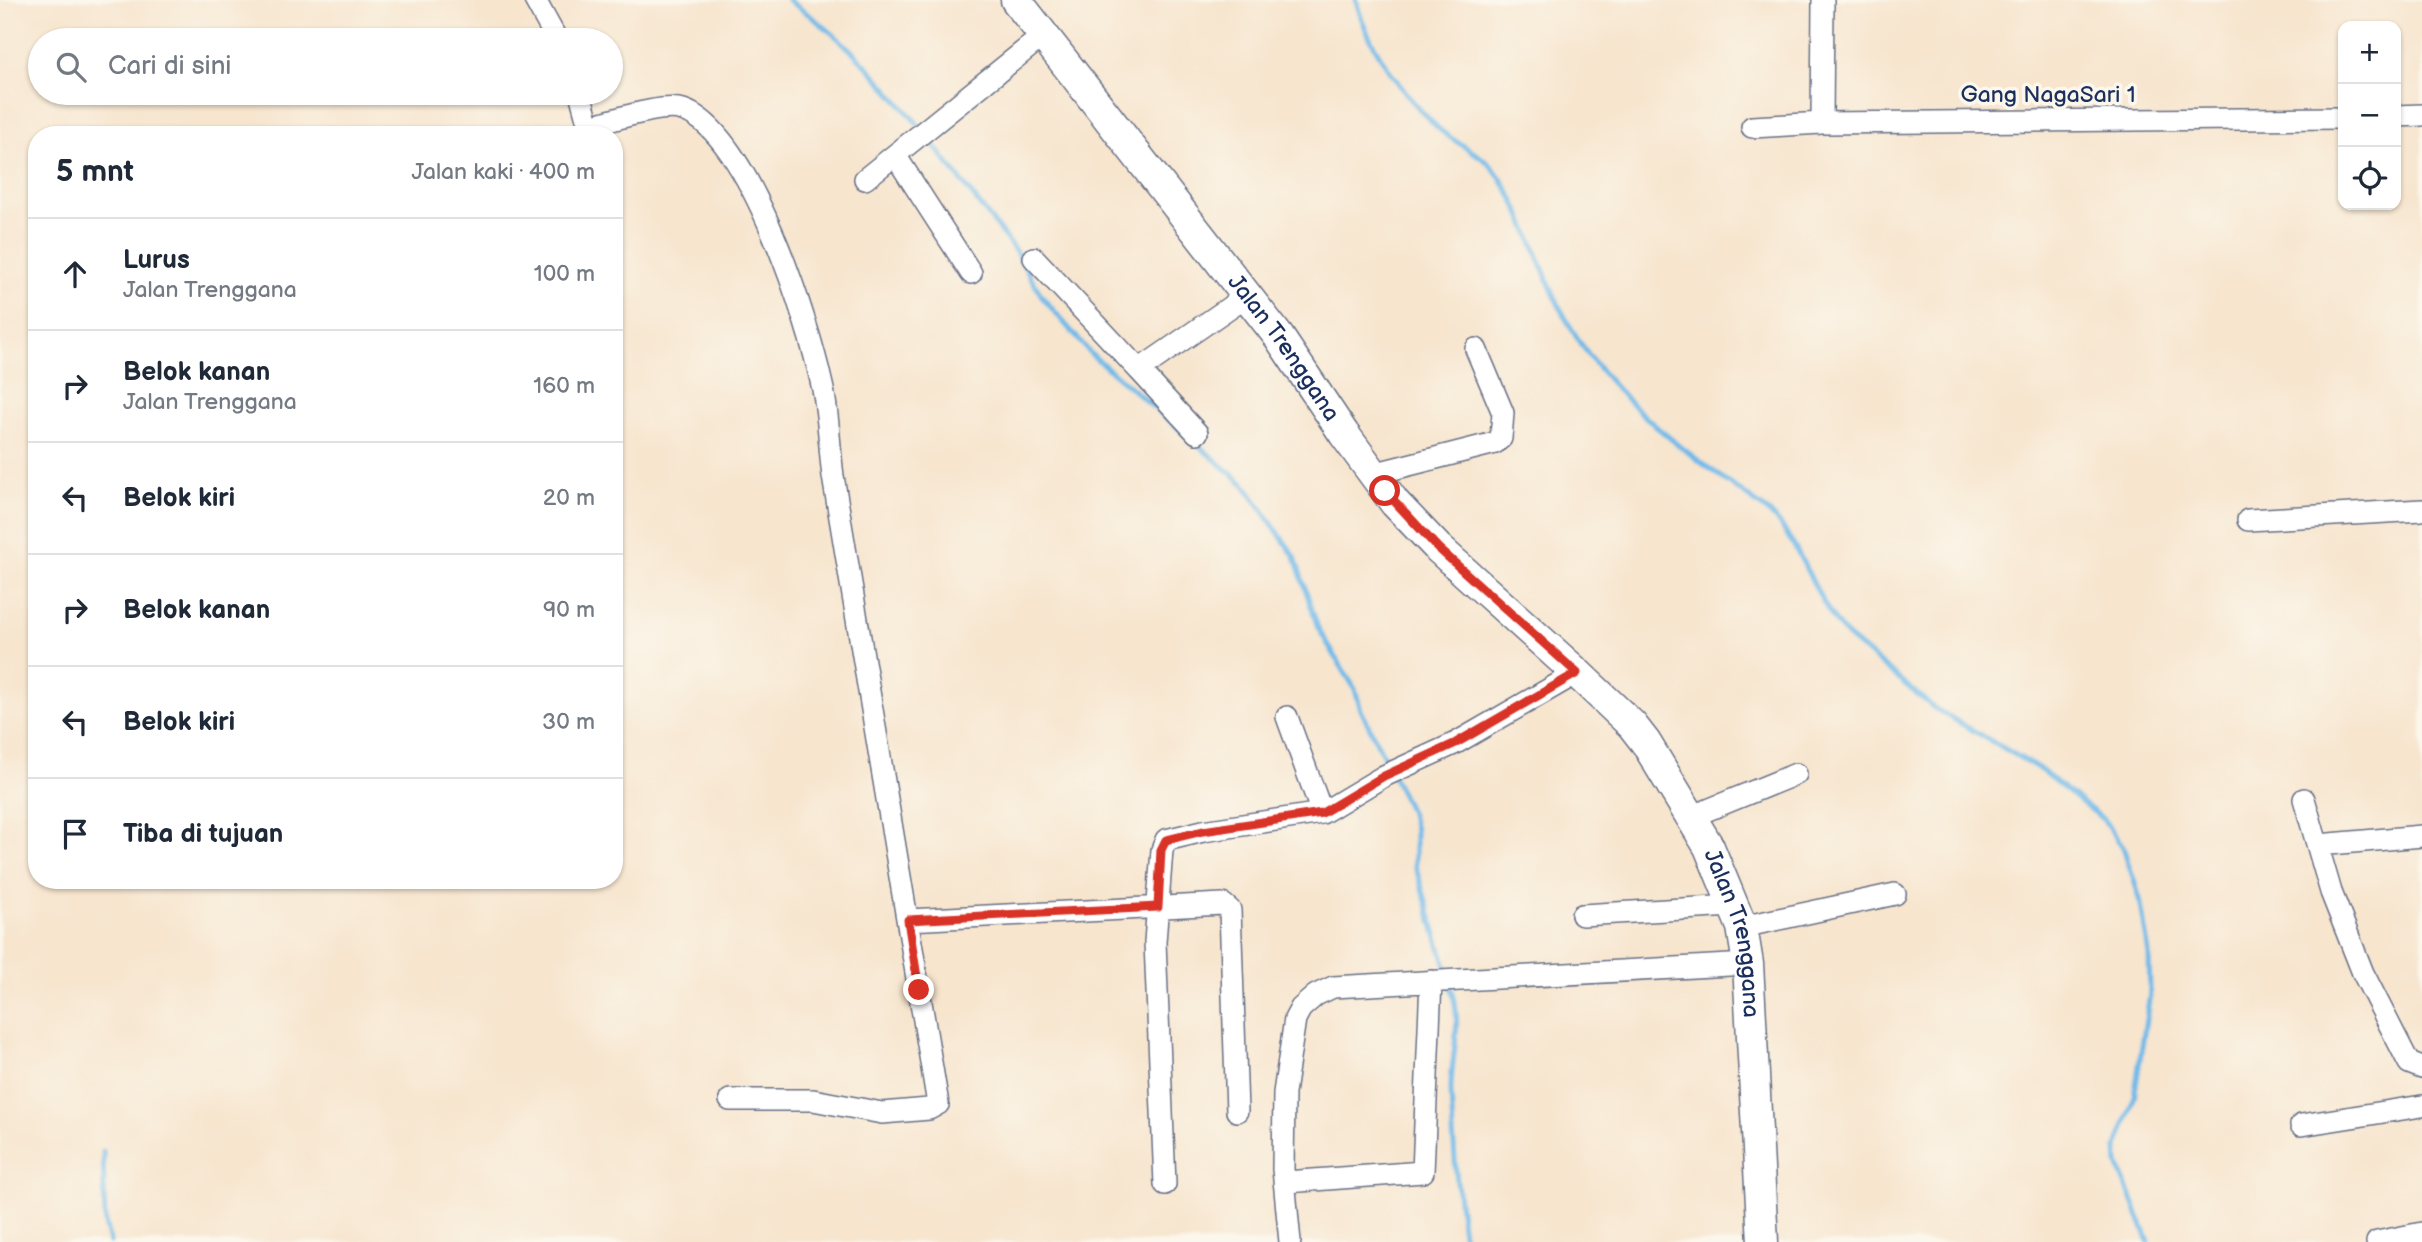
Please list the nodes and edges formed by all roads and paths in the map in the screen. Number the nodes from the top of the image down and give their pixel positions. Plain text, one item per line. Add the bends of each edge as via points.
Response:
1 (535, 0) edge
2 (1016, 0) edge
3 (1823, 0) edge
4 (550, 28) edge
5 (1044, 35) junction
6 (583, 105) edge
7 (2422, 114) edge
8 (2401, 116) edge
9 (2338, 118) edge
10 (1822, 123) junction
11 (589, 126) edge
12 (589, 126) edge
13 (1752, 127) dead end
14 (895, 155) junction
15 (865, 179) dead end
16 (1034, 258) dead end
17 (971, 273) dead end
18 (1246, 296) junction
19 (1476, 349) dead end
20 (1139, 370) junction
21 (1197, 433) dead end
22 (1373, 474) junction
23 (2422, 510) edge
24 (2248, 520) dead end
25 (1577, 673) junction
26 (1287, 717) dead end
27 (1796, 774) dead end
28 (2304, 799) dead end
29 (1322, 813) junction
30 (1693, 816) junction
31 (2422, 836) edge
32 (2318, 845) junction
33 (1895, 894) dead end
34 (1158, 907) junction
35 (1582, 915) dead end
36 (1738, 916) junction
37 (908, 920) junction
38 (1748, 964) junction
39 (1432, 981) junction
40 (2422, 1068) edge
41 (730, 1100) dead end
42 (2422, 1106) edge
43 (1237, 1111) dead end
44 (2301, 1125) dead end
45 (1286, 1182) junction
46 (1165, 1184) dead end
47 (2422, 1233) edge
48 (1290, 1242) edge
49 (1763, 1242) edge
50 (2377, 1242) edge

1 - 4 street
2 - 5 main road, Jalan Trenggana
3 - 10 street
5 - 14 street
5 - 18 main road, Jalan Trenggana
6 - 11 street
7 - 8 street
9 - 10 street, Gang NagaSari 1
10 - 13 street, Gang NagaSari 1
12 - 37 street via 664,109 692,113 722,143 776,239 823,389 833,476
14 - 15 street
14 - 17 street
16 - 20 street
18 - 20 street
18 - 22 main road, Jalan Trenggana
19 - 22 street via 1503,413 1501,438
20 - 21 street
22 - 25 main road, Jalan Trenggana via 1438,548
23 - 24 street
25 - 29 street
25 - 30 main road, Jalan Trenggana via 1632,725
26 - 29 street
27 - 30 street
28 - 32 street
29 - 34 street via 1166,840 1161,850
30 - 36 main road, Jalan Trenggana
31 - 32 street
32 - 40 street via 2363,973 2409,1063
33 - 36 street
34 - 37 street
34 - 43 street via 1223,904 1230,910
34 - 46 street via 1155,942
35 - 36 street
36 - 38 main road, Jalan Trenggana
37 - 41 street via 937,1107 882,1113 813,1100
38 - 39 street
38 - 49 main road, Jalan Trenggana
39 - 45 street via 1334,987 1301,1008 1295,1019 1284,1093
39 - 45 street via 1423,1172
42 - 44 street
45 - 48 street
47 - 50 street

